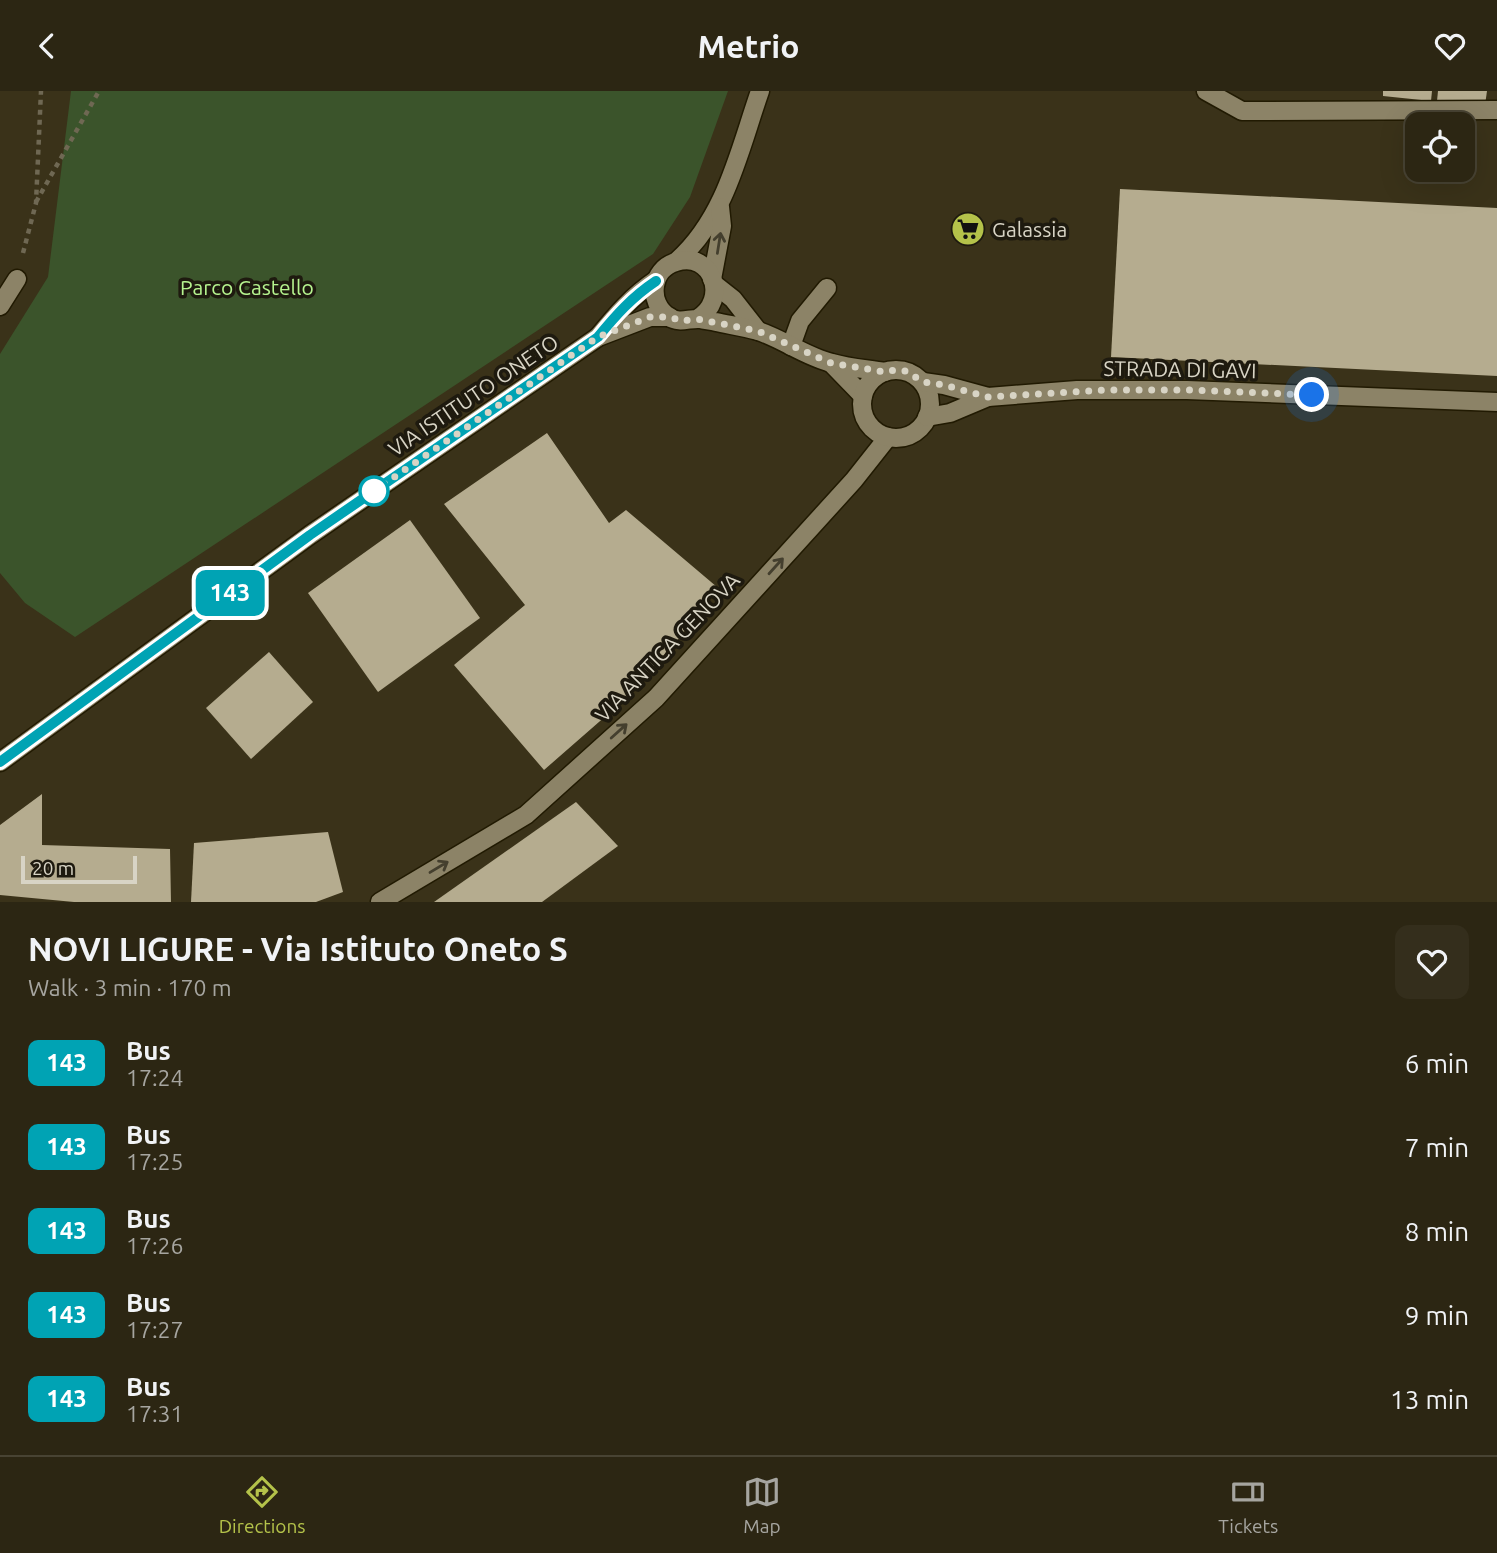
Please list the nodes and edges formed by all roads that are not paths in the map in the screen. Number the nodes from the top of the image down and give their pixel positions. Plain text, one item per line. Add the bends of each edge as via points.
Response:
1 (760, 91) edge
2 (1206, 91) edge
3 (1497, 110) edge
4 (720, 207) junction
5 (677, 261) junction
6 (17, 279) road end
7 (656, 281) junction
8 (713, 281) junction
9 (827, 288) dead end
10 (0, 306) edge
11 (670, 317) junction
12 (697, 319) junction
13 (758, 331) junction
14 (598, 337) junction
15 (790, 346) junction
16 (831, 363) junction
17 (885, 372) junction
18 (923, 382) junction
19 (863, 396) junction
20 (988, 397) junction
21 (1497, 402) edge
22 (927, 417) junction
23 (888, 437) junction
24 (0, 762) edge
25 (380, 902) edge

1 - 4 main road
2 - 3 main road via 1242,111
4 - 5 main road via 696,244
8 -> 4 main road via 722,226
5 - 7 main road
5 - 8 main road via 699,264
6 - 10 main road
7 - 11 main road via 655,299
7 - 14 main road, VIA ISTITUTO ONETO via 618,311
8 - 12 main road via 711,306
8 - 13 main road
9 - 15 main road via 800,321
11 - 12 main road
11 - 14 main road, VIA ISTITUTO ONETO via 650,317
12 - 13 main road
13 - 15 main road
14 - 24 main road, VIA ISTITUTO ONETO via 310,535
15 - 16 main road
16 - 17 main road
16 - 19 main road
17 - 18 main road via 906,371
17 - 19 main road via 871,381
18 - 20 main road
18 - 22 main road via 930,400
19 - 23 main road via 866,421
20 - 21 main road, STRADA DI GAVI via 1077,390 1187,390
20 - 22 main road
22 - 23 main road via 912,435
25 -> 23 main road, VIA ANTICA GENOVA via 526,815 656,698

